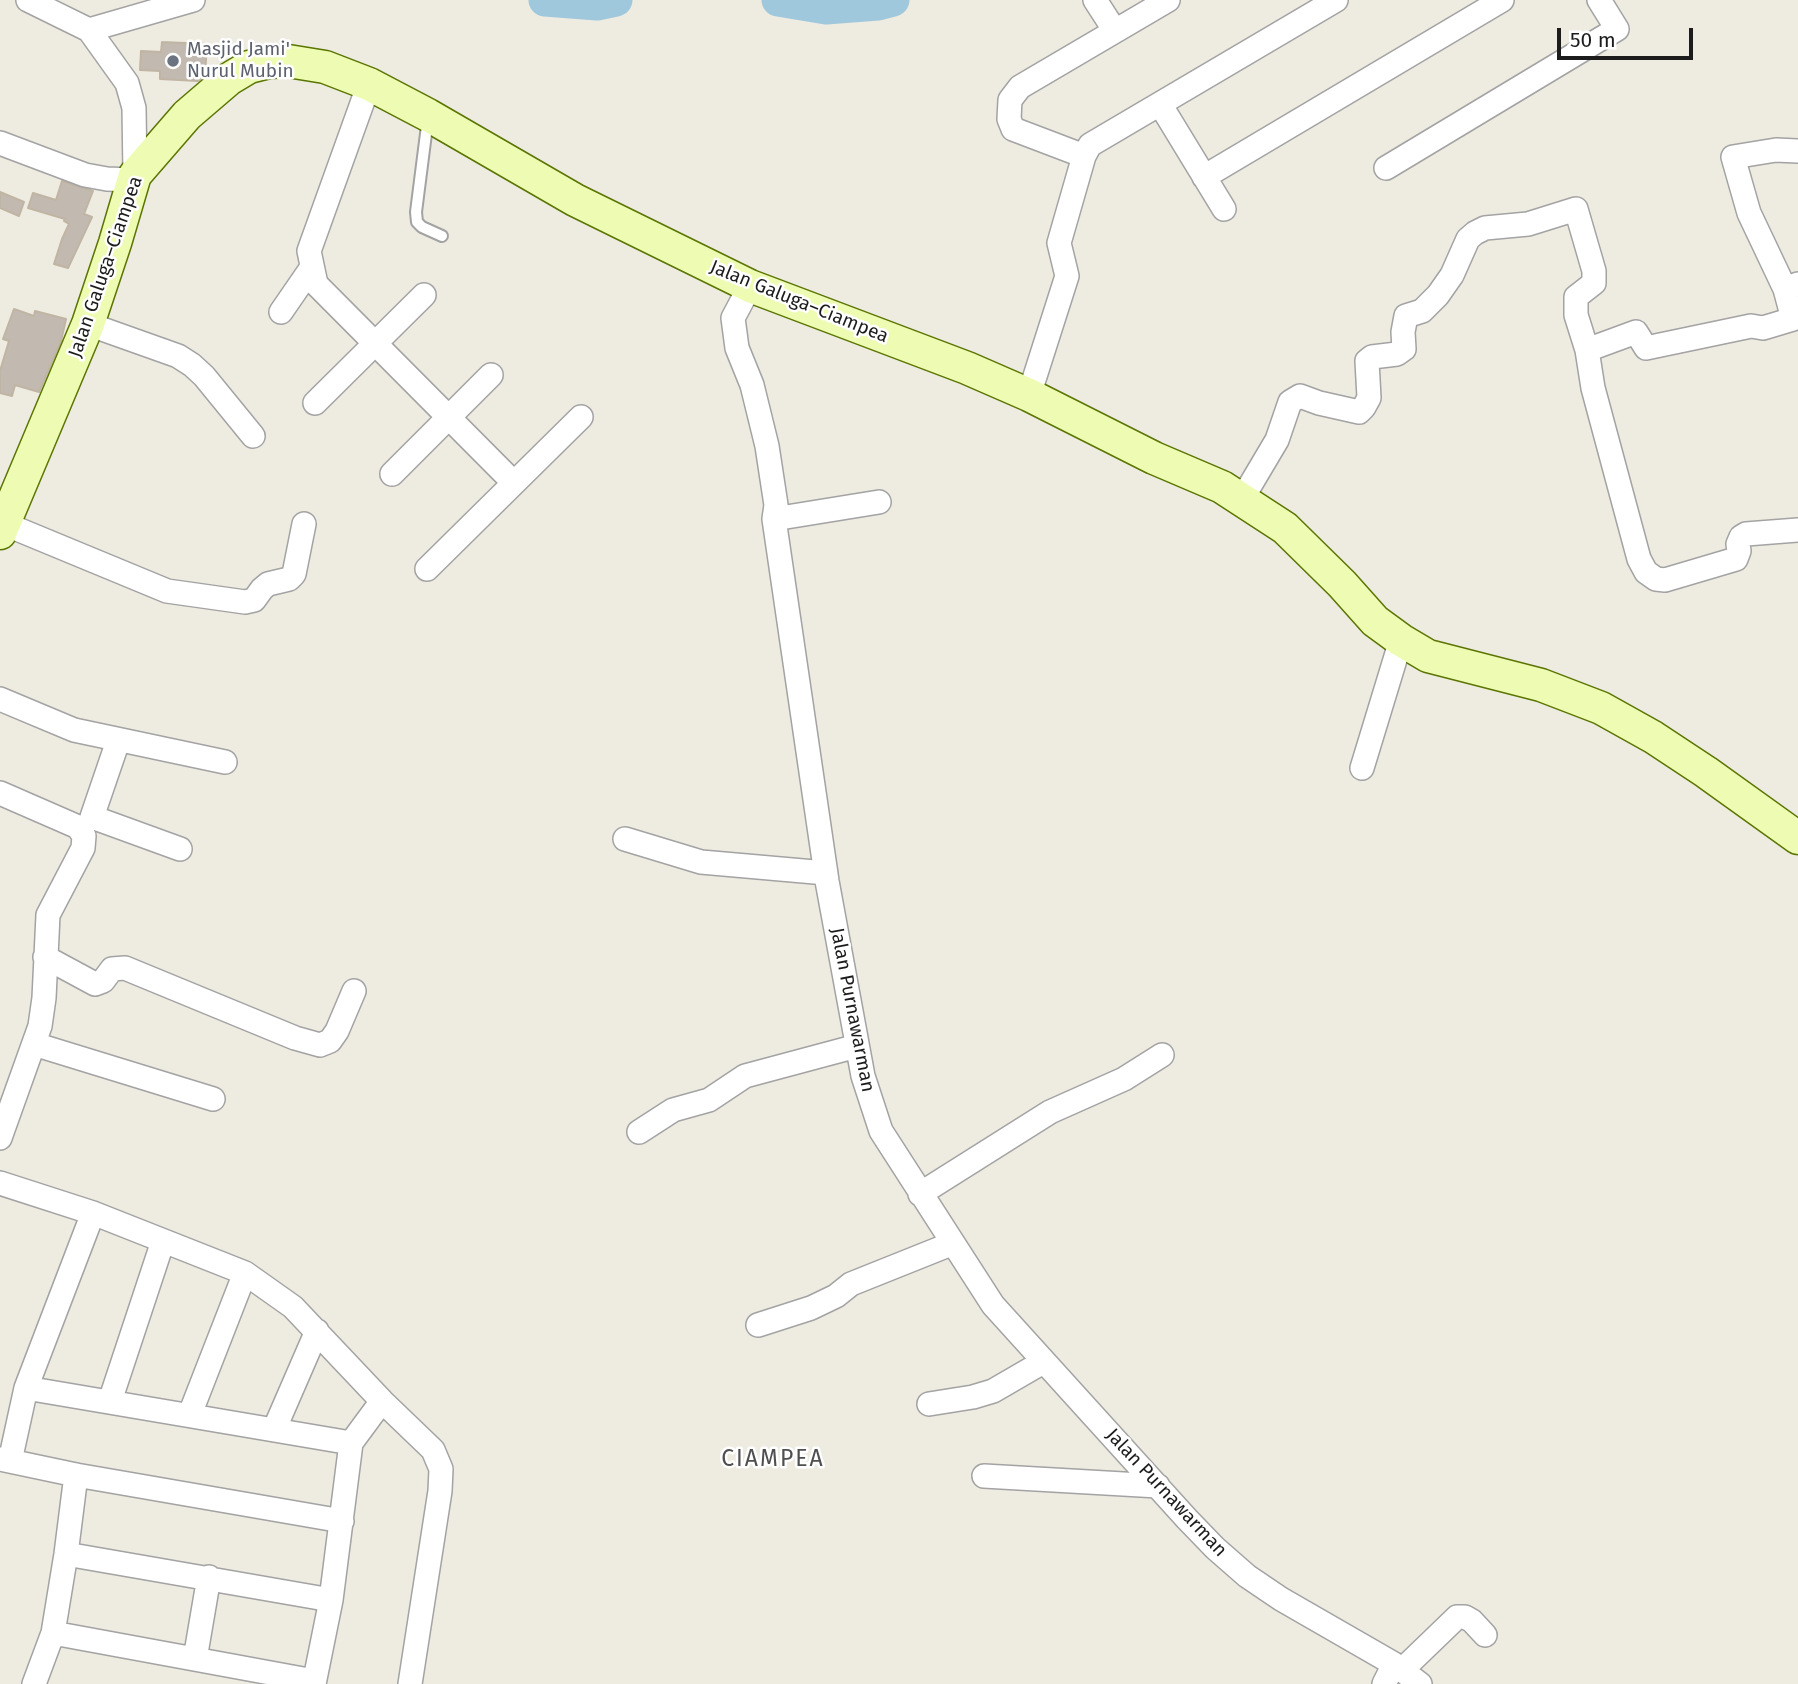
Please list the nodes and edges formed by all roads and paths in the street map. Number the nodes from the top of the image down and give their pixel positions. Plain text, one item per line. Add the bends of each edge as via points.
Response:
1 (28, 0) edge
2 (193, 0) edge
3 (1095, 0) edge
4 (1168, 0) edge
5 (1336, 0) edge
6 (1502, 0) edge
7 (1599, 0) edge
8 (89, 30) junction
9 (1115, 31) junction
10 (369, 84) junction
11 (1160, 104) junction
12 (428, 115) junction
13 (0, 143) edge
14 (1798, 151) edge
15 (1084, 156) junction
16 (1386, 168) dead end
17 (134, 177) junction
18 (1204, 177) junction
19 (1224, 209) dead end
20 (442, 236) dead end
21 (312, 267) junction
22 (750, 286) junction
23 (1791, 287) edge
24 (424, 295) dead end
25 (281, 312) dead end
26 (88, 324) junction
27 (376, 344) junction
28 (1587, 350) junction
29 (491, 375) dead end
30 (1029, 395) junction
31 (315, 403) dead end
32 (581, 417) dead end
33 (450, 418) junction
34 (254, 436) dead end
35 (391, 474) dead end
36 (514, 483) junction
37 (1242, 499) junction
38 (879, 502) dead end
39 (774, 519) junction
40 (304, 524) dead end
41 (3, 528) edge
42 (1798, 530) edge
43 (428, 569) dead end
44 (1401, 640) junction
45 (0, 699) edge
46 (118, 741) junction
47 (225, 762) dead end
48 (1363, 768) dead end
49 (0, 793) edge
50 (1798, 838) edge
51 (625, 839) dead end
52 (180, 849) dead end
53 (826, 873) junction
54 (45, 957) junction
55 (354, 991) dead end
56 (34, 1044) junction
57 (857, 1046) junction
58 (1162, 1055) dead end
59 (214, 1100) dead end
60 (639, 1132) dead end
61 (0, 1138) edge
62 (0, 1183) edge
63 (920, 1195) junction
64 (93, 1213) junction
65 (163, 1241) junction
66 (951, 1244) junction
67 (245, 1273) junction
68 (758, 1325) dead end
69 (317, 1331) junction
70 (1043, 1362) junction
71 (26, 1388) junction
72 (110, 1401) junction
73 (382, 1401) junction
74 (929, 1404) dead end
75 (190, 1414) junction
76 (274, 1430) junction
77 (351, 1444) junction
78 (5, 1460) edge
79 (76, 1475) junction
80 (984, 1476) dead end
81 (1158, 1486) junction
82 (342, 1521) junction
83 (66, 1554) junction
84 (209, 1577) junction
85 (331, 1600) junction
86 (53, 1633) junction
87 (1485, 1635) dead end
88 (195, 1659) junction
89 (1393, 1673) edge
90 (233, 1675) edge
91 (314, 1682) edge
92 (34, 1684) edge
93 (410, 1684) edge
94 (1420, 1684) edge

1 - 8 street
2 - 8 street
3 - 9 street
4 - 9 street
5 - 11 street
6 - 18 street
7 - 16 street via 1617,29
8 - 17 street via 127,83 134,108
9 - 15 street via 1020,87 1010,100 1013,129
10 - 12 street, Jalan Galuga–Ciampea
10 - 17 street, Jalan Galuga–Ciampea via 325,67 288,61 250,67 187,115
10 - 21 street via 309,251
11 - 15 street via 1090,145
11 - 18 street
12 - 20 lane via 417,222
12 - 22 street, Jalan Galuga–Ciampea via 575,200
13 - 17 street via 85,175
14 - 23 street via 1733,157 1749,213
15 - 30 street via 1059,243 1068,276
17 - 26 street, Jalan Galuga–Ciampea
18 - 19 street
21 - 25 street
21 - 27 street via 316,284
22 - 30 street, Jalan Galuga–Ciampea
22 - 39 street, Jalan Purnawarman via 733,318 737,348 752,385 767,446
23 - 28 street via 1793,318 1763,328 1751,326 1646,348 1636,332
24 - 27 street
26 - 34 street via 192,365
26 - 41 street, Jalan Galuga–Ciampea
27 - 31 street
27 - 33 street
28 - 37 street via 1576,315 1576,297 1594,283 1594,271 1576,209 1528,224 1485,228 1468,239 1438,295 1422,311 1406,316 1404,349 1367,361 1369,398 1359,412 1300,396 1290,402 1277,440
28 - 42 street via 1593,388 1646,572 1665,580 1736,559 1738,544 1746,534
29 - 33 street
30 - 37 street, Jalan Galuga–Ciampea
32 - 36 street
33 - 35 street
33 - 36 street
36 - 43 street
37 - 44 street, Jalan Galuga–Ciampea via 1285,528 1374,621
38 - 39 street
39 - 53 street, Jalan Purnawarman
40 - 41 street via 294,574 268,584 254,600 246,602 167,591
44 - 48 street
44 - 50 street, Jalan Galuga–Ciampea via 1428,656 1541,685 1601,708 1653,737
45 - 46 street via 74,730
46 - 47 street
46 - 52 street via 92,816
49 - 54 street via 78,827 84,836 83,848 48,915
51 - 53 street via 701,862
53 - 57 street, Jalan Purnawarman
54 - 55 street via 95,984 112,969 125,968 320,1045 337,1031
54 - 56 street via 44,998
56 - 59 street
56 - 61 street
57 - 60 street via 745,1076 709,1100 673,1111
57 - 63 street, Jalan Purnawarman via 881,1131
58 - 63 street via 1124,1079 1050,1112
62 - 64 street
63 - 66 street, Jalan Purnawarman
64 - 65 street
64 - 71 street
65 - 67 street
65 - 72 street
66 - 68 street via 857,1281 811,1308
66 - 70 street, Jalan Purnawarman via 993,1305
67 - 69 street
67 - 75 street
69 - 73 street
69 - 76 street
70 - 74 street via 993,1391
70 - 81 street, Jalan Purnawarman
71 - 72 street
71 - 78 street
72 - 75 street
73 - 77 street
73 - 93 street via 433,1450 441,1469
75 - 76 street
76 - 77 street
77 - 82 street
78 - 79 street
79 - 82 street
79 - 83 street
80 - 81 street
81 - 89 street, Jalan Purnawarman via 1247,1576
82 - 85 street
83 - 84 street
83 - 86 street
84 - 85 street
84 - 88 street
85 - 91 street
86 - 88 street
86 - 92 street
87 - 89 street via 1465,1616 1457,1617
88 - 90 street
89 - 94 street, Jalan Purnawarman
90 - 91 street

